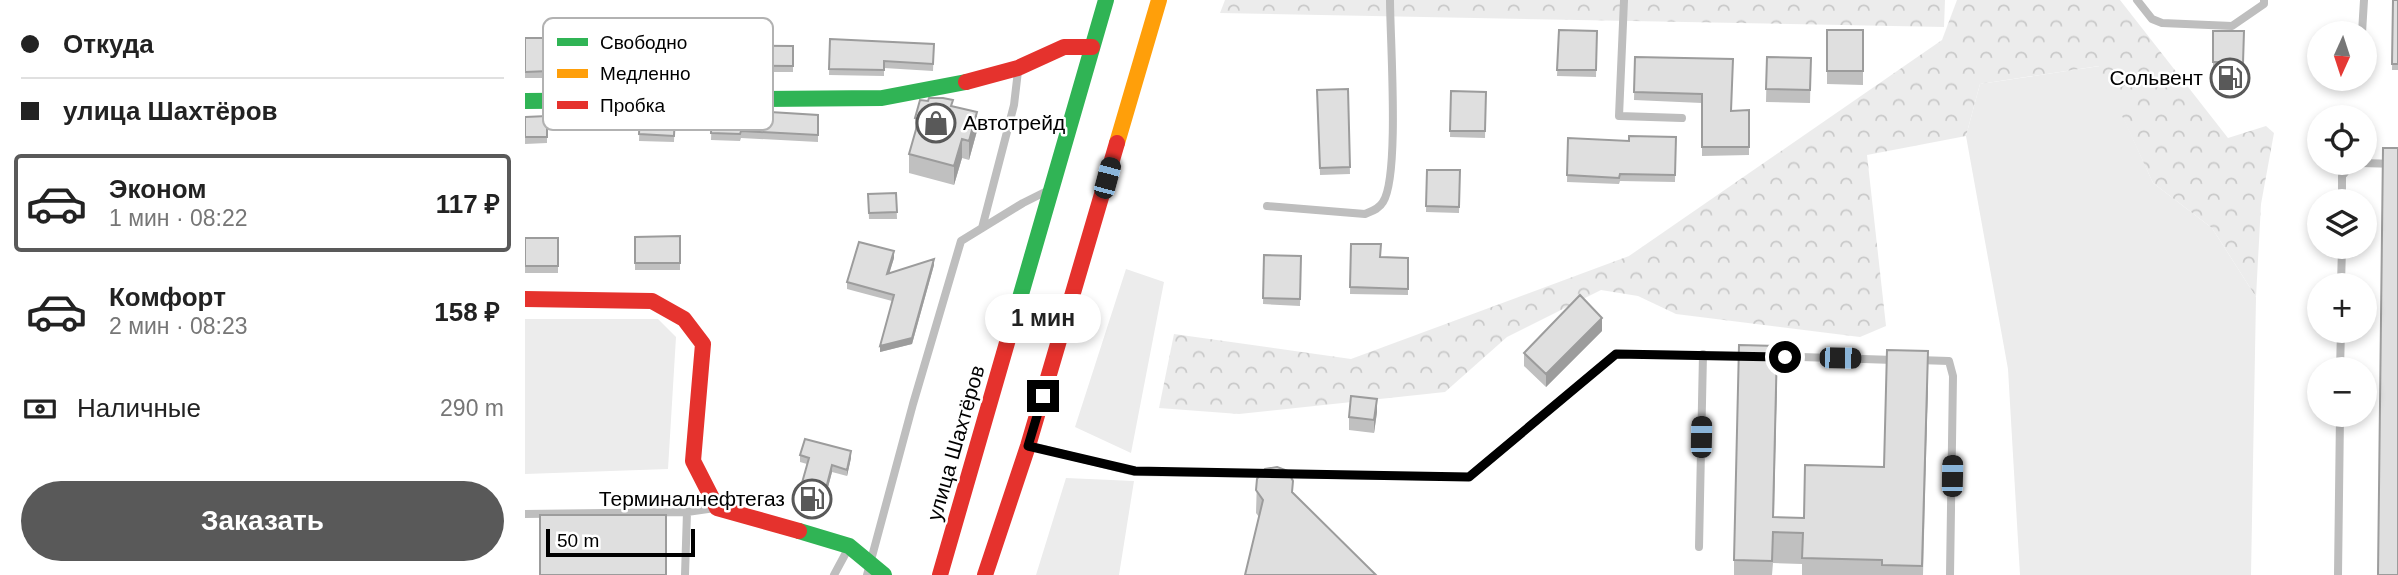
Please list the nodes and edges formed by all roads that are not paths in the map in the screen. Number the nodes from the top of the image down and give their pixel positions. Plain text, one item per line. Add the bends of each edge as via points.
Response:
1 (1106, 0) edge
2 (1159, 0) edge
3 (1390, 0) edge
4 (1624, 0) edge
5 (2137, 0) edge
6 (2265, 0) edge
7 (2364, 0) edge
8 (2362, 21) edge
9 (1093, 47) junction
10 (1018, 68) junction
11 (773, 99) edge
12 (525, 101) edge
13 (543, 101) edge
14 (1682, 118) dead end
15 (2377, 163) edge
16 (2398, 164) edge
17 (1051, 189) junction
18 (1267, 206) dead end
19 (982, 228) junction
20 (525, 299) edge
21 (1703, 354) junction
22 (2340, 427) edge
23 (1028, 446) junction
24 (717, 508) junction
25 (687, 512) junction
26 (525, 514) edge
27 (849, 546) junction
28 (1699, 547) dead end
29 (868, 569) edge
30 (685, 575) edge
31 (834, 575) edge
32 (884, 575) edge
33 (940, 575) edge
34 (985, 575) edge
35 (1950, 575) edge
36 (2338, 575) edge

1 - 9 main road, улица Шахтёров
2 - 23 main road
3 - 18 lane via 1392,158 1383,202 1365,214
4 - 14 lane via 1619,116
5 - 6 lane via 2151,19 2162,23 2232,26
7 - 8 lane
9 - 10 main road via 1064,47
9 - 17 main road, улица Шахтёров
10 - 11 main road via 882,98
10 - 19 lane via 1014,105
12 - 13 main road
15 - 16 lane
17 - 19 lane
17 - 33 main road, улица Шахтёров
19 - 29 lane via 961,241
20 - 24 main road via 652,301 684,319 703,344 693,461
21 - 23 lane via 1616,354 1469,477 1135,471
21 - 28 lane
21 - 35 lane via 1949,361 1954,376
22 - 36 lane
23 - 34 main road
24 - 25 lane
24 - 27 main road
25 - 26 lane
25 - 30 lane
27 - 29 main road
27 - 31 lane
29 - 32 main road

